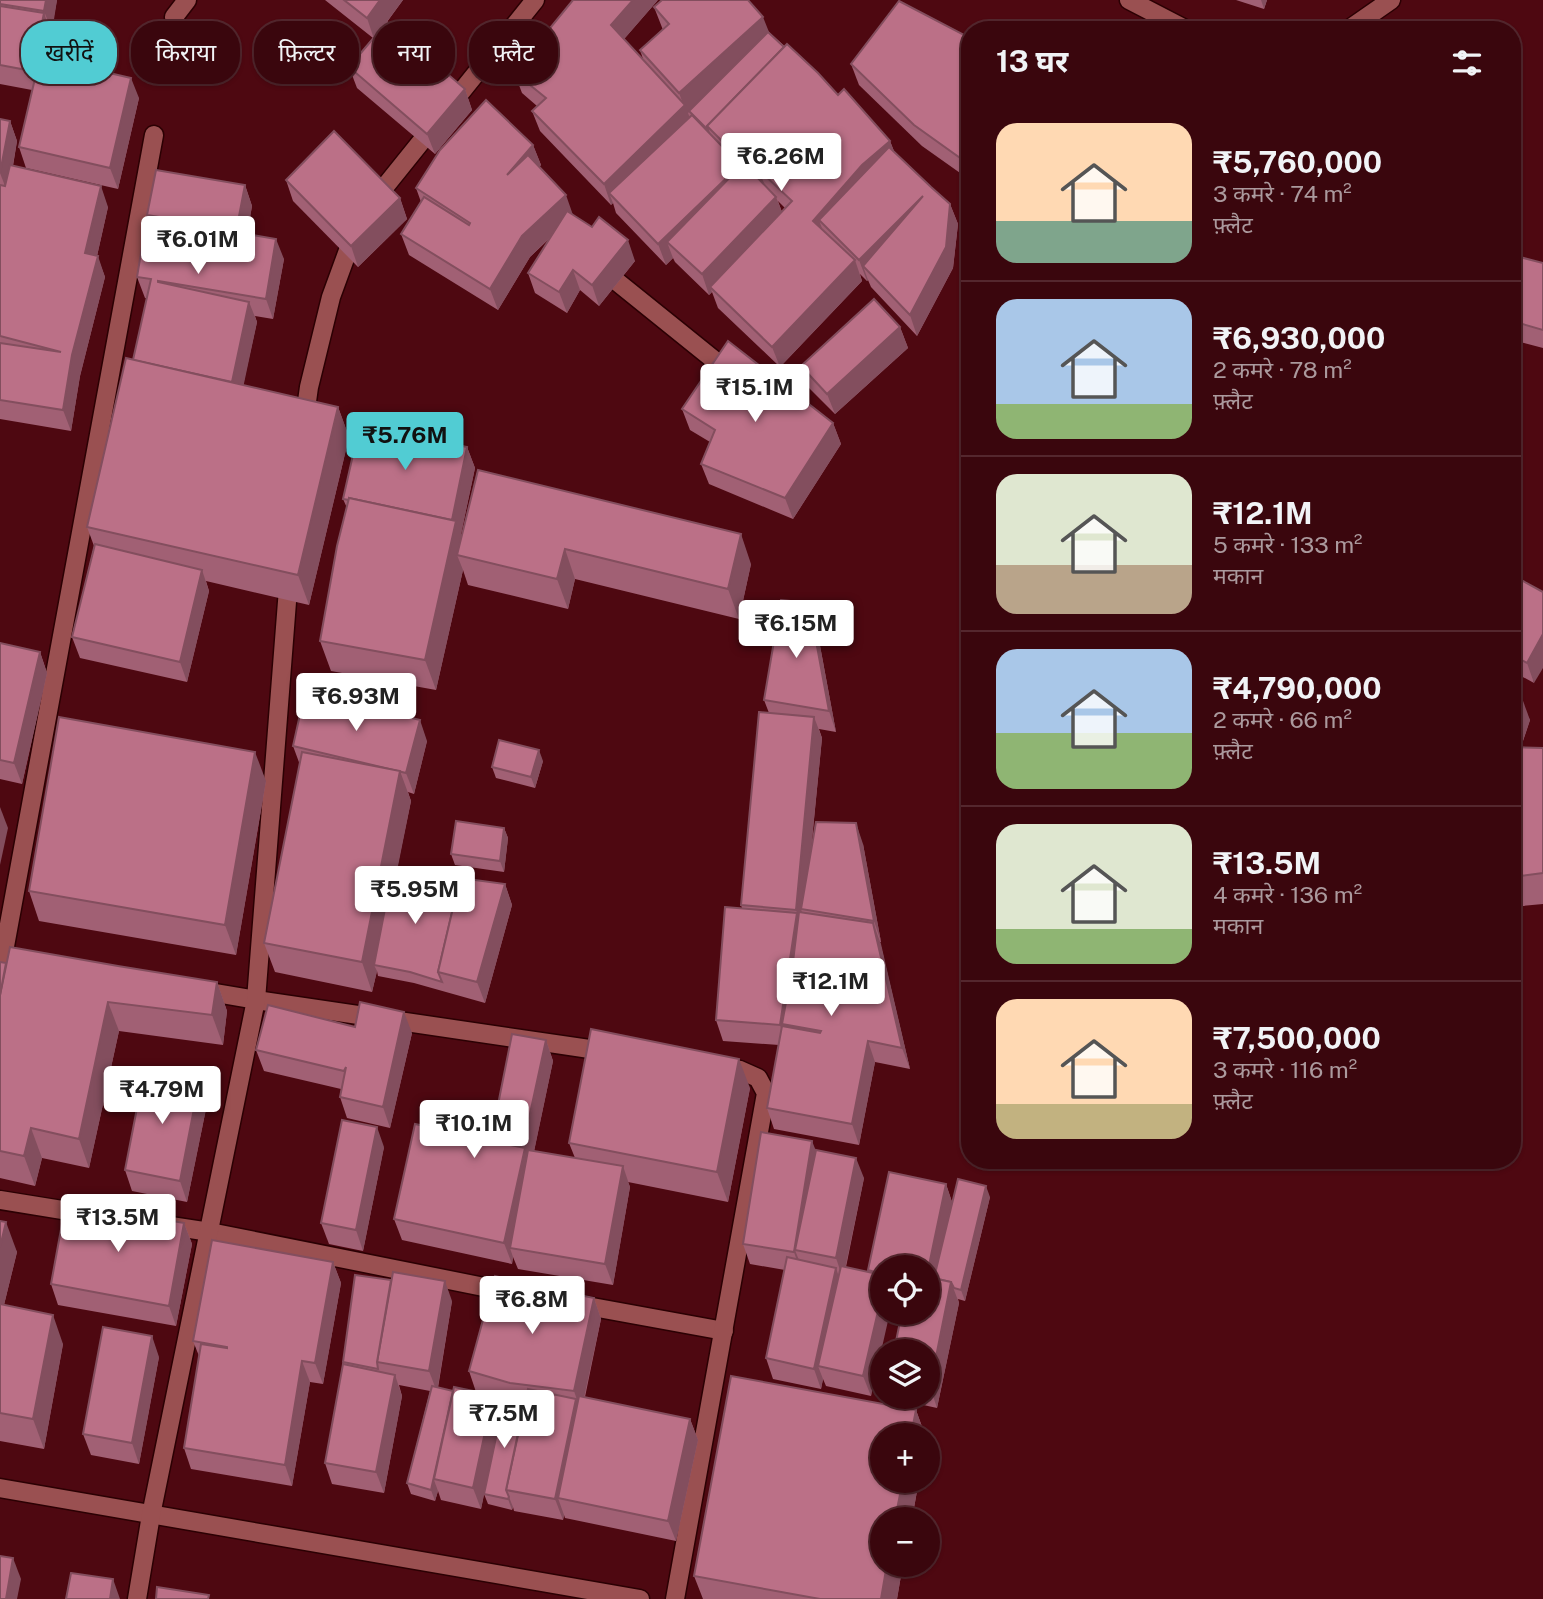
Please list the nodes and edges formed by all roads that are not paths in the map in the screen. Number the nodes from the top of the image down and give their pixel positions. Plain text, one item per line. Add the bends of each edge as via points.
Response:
1 (187, 0) edge
2 (535, 0) edge
3 (1129, 0) edge
4 (1391, 0) edge
5 (174, 17) dead end
6 (1170, 21) edge
7 (1361, 21) edge
8 (154, 135) dead end
9 (585, 256) edge
10 (746, 387) edge
11 (302, 437) edge
12 (290, 557) edge
13 (2, 957) edge
14 (43, 964) edge
15 (176, 987) edge
16 (256, 1000) junction
17 (630, 1054) edge
18 (699, 1064) edge
19 (0, 1200) edge
20 (105, 1216) edge
21 (144, 1222) edge
22 (210, 1232) junction
23 (533, 1296) edge
24 (561, 1301) edge
25 (724, 1331) junction
26 (0, 1488) edge
27 (151, 1515) junction
28 (137, 1599) edge
29 (640, 1599) edge
30 (675, 1599) edge

1 - 5 street
2 - 11 street via 450,116 372,202 354,233 331,297
3 - 6 street
4 - 7 street
8 - 13 street
9 - 10 street
12 - 16 street
13 - 14 street
15 - 16 street
16 - 17 street
16 - 22 street
18 - 25 street via 740,1070 758,1078 766,1093
19 - 20 street
21 - 22 street
22 - 23 street
22 - 27 street
24 - 25 street
25 - 30 street
26 - 27 street
27 - 28 street
27 - 29 street

